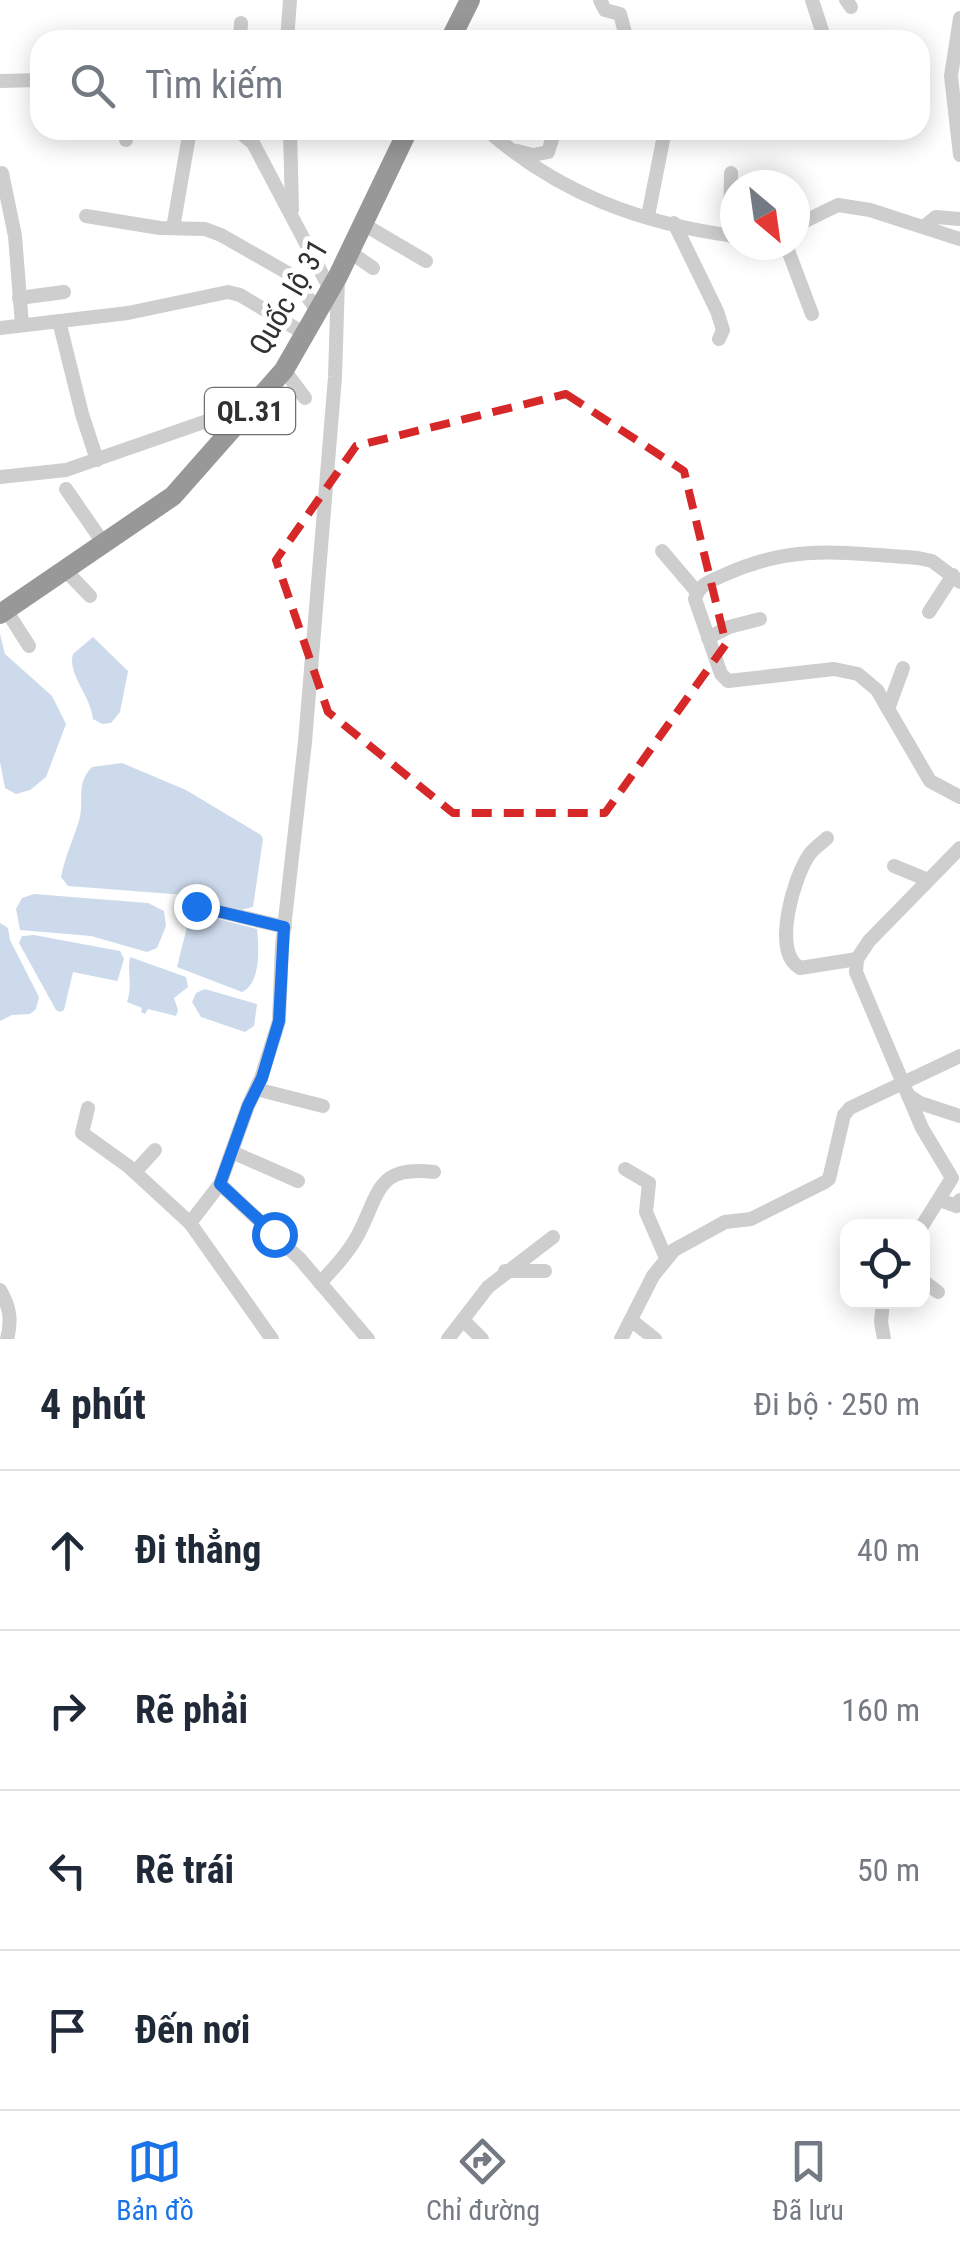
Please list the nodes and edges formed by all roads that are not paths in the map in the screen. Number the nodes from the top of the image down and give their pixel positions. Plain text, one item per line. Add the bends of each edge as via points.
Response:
1 (290, 0) edge
2 (470, 0) edge
3 (600, 0) edge
4 (812, 0) edge
5 (960, 18) edge
6 (241, 23) dead end
7 (241, 30) edge
8 (288, 30) edge
9 (455, 30) edge
10 (624, 30) edge
11 (822, 30) edge
12 (957, 40) edge
13 (30, 80) edge
14 (0, 81) edge
15 (188, 140) edge
16 (249, 140) edge
17 (290, 140) edge
18 (403, 140) edge
19 (498, 140) edge
20 (554, 140) edge
21 (663, 140) edge
22 (507, 148) junction
23 (960, 154) edge
24 (2, 173) edge
25 (86, 216) dead end
26 (292, 216) junction
27 (648, 216) junction
28 (810, 218) edge
29 (960, 219) edge
30 (674, 223) junction
31 (363, 224) junction
32 (924, 226) junction
33 (172, 228) junction
34 (720, 233) edge
35 (960, 239) edge
36 (350, 252) junction
37 (792, 260) edge
38 (426, 261) dead end
39 (372, 268) dead end
40 (334, 282) junction
41 (64, 292) dead end
42 (19, 298) junction
43 (318, 312) junction
44 (812, 314) dead end
45 (58, 321) junction
46 (22, 325) junction
47 (0, 328) edge
48 (305, 334) junction
49 (719, 338) dead end
50 (284, 370) junction
51 (305, 398) dead end
52 (256, 404) junction
53 (98, 460) junction
54 (0, 477) edge
55 (66, 490) dead end
56 (104, 544) junction
57 (662, 551) dead end
58 (66, 571) junction
59 (956, 579) edge
60 (696, 592) junction
61 (90, 596) dead end
62 (3, 612) edge
63 (928, 612) dead end
64 (760, 619) dead end
65 (708, 638) junction
66 (29, 646) dead end
67 (903, 668) dead end
68 (888, 708) junction
69 (960, 797) edge
70 (827, 838) dead end
71 (960, 848) edge
72 (894, 866) dead end
73 (928, 880) junction
74 (196, 906) dead end
75 (284, 927) junction
76 (857, 959) junction
77 (960, 1056) edge
78 (256, 1089) junction
79 (905, 1089) junction
80 (322, 1106) dead end
81 (88, 1108) dead end
82 (960, 1116) edge
83 (156, 1150) dead end
84 (232, 1152) junction
85 (625, 1168) dead end
86 (136, 1172) junction
87 (434, 1172) dead end
88 (298, 1181) dead end
89 (220, 1184) junction
90 (940, 1200) junction
91 (960, 1200) edge
92 (927, 1219) edge
93 (190, 1223) junction
94 (553, 1236) dead end
95 (666, 1258) junction
96 (545, 1270) dead end
97 (504, 1271) junction
98 (320, 1282) junction
99 (930, 1286) edge
100 (0, 1290) edge
101 (938, 1292) dead end
102 (4, 1306) edge
103 (882, 1309) edge
104 (463, 1320) junction
105 (631, 1320) junction
106 (7, 1339) edge
107 (272, 1339) edge
108 (368, 1339) edge
109 (448, 1339) edge
110 (482, 1339) edge
111 (622, 1339) edge
112 (655, 1339) edge
113 (884, 1339) edge

1 - 8 street
2 - 9 highway
3 - 10 street via 605,10 620,14
4 - 11 street
5 - 12 street
6 - 7 street
12 - 23 street via 950,76
13 - 14 street
15 - 33 street
16 - 26 street
17 - 26 street
18 - 31 highway, Quốc lộ 31 / QL.31
19 - 22 street
20 - 22 street via 542,155
21 - 27 street
22 - 27 street via 590,200
24 - 42 street via 16,236
25 - 33 street
26 - 40 street
27 - 30 street
28 - 32 street via 838,204
29 - 32 street via 936,217
30 - 34 street
30 - 49 street via 717,311
31 - 36 highway, Quốc lộ 31 / QL.31
31 - 38 street
32 - 35 street
33 - 43 street via 205,229 276,265 293,276
36 - 39 street
36 - 40 highway, Quốc lộ 31 / QL.31
37 - 44 street
40 - 43 highway, Quốc lộ 31 / QL.31
40 - 75 street via 334,377
41 - 42 street
42 - 46 street
43 - 48 highway, Quốc lộ 31 / QL.31
45 - 46 street
45 - 48 street via 228,292
45 - 53 street
46 - 47 street
48 - 50 highway, Quốc lộ 31 / QL.31
50 - 51 street
50 - 52 highway, Quốc lộ 31 / QL.31
52 - 53 street
52 - 56 highway, Quốc lộ 31 / QL.31 via 172,496
53 - 54 street
55 - 56 street
56 - 58 highway, Quốc lộ 31 / QL.31
57 - 60 street
58 - 61 street
58 - 62 highway, Quốc lộ 31 / QL.31
59 - 60 street via 918,558 823,551 771,556
59 - 63 street
60 - 65 street
62 - 66 street
64 - 65 street
65 - 68 street via 728,681 848,670 867,680
67 - 68 street
68 - 69 street via 930,781
70 - 76 street via 809,855 792,897 788,956 800,968
71 - 73 street
72 - 73 street
73 - 76 street
74 - 75 street
75 - 78 street via 279,1021
76 - 79 street via 856,972
77 - 79 street
78 - 80 street
78 - 84 street
79 - 82 street via 920,1102
79 - 90 street via 951,1172
79 - 95 street via 867,1097 844,1116 828,1180 751,1219 712,1228
81 - 86 street via 82,1133
83 - 86 street
84 - 88 street
84 - 89 street
85 - 95 street via 649,1182 646,1212
86 - 93 street
87 - 98 street via 407,1169 384,1183 344,1258
89 - 93 street
89 - 98 street
90 - 91 street via 956,1206
90 - 92 street
93 - 107 street
94 - 97 street
95 - 105 street
96 - 97 street
97 - 104 street
98 - 108 street
99 - 101 street
100 - 102 street
102 - 106 street via 11,1324
103 - 113 street
104 - 109 street
104 - 110 street
105 - 111 street
105 - 112 street

